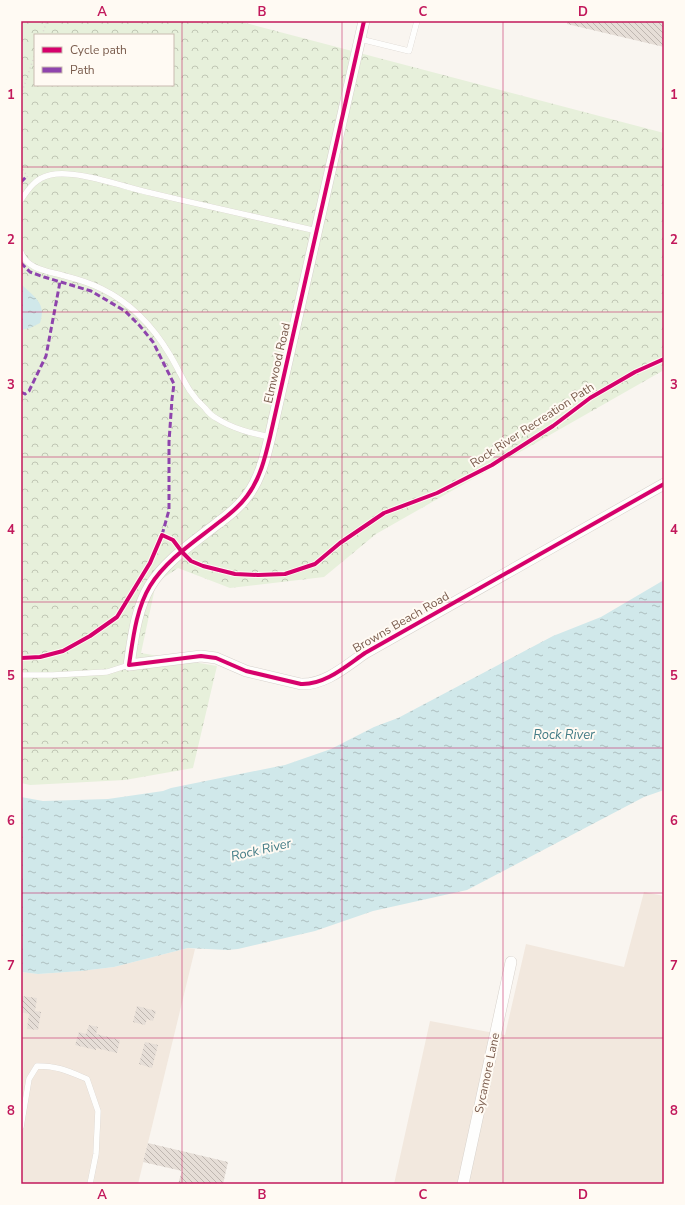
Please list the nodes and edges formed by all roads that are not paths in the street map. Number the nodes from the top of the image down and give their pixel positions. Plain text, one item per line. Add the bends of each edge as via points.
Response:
1 (364, 21) edge
2 (417, 21) edge
3 (360, 40) junction
4 (21, 200) edge
5 (317, 231) junction
6 (21, 252) edge
7 (270, 437) junction
8 (664, 484) edge
9 (129, 665) junction
10 (21, 675) edge
11 (512, 962) dead end
12 (21, 1127) edge
13 (90, 1184) edge
14 (463, 1184) edge

1 - 3 street, Elmwood Road
2 - 3 lane via 409,51
3 - 5 street, Elmwood Road
4 - 5 lane via 32,184 41,178 67,173
5 - 7 street, Elmwood Road
6 - 7 lane via 30,264 42,270 111,293 152,329 171,356 190,392 215,418 247,433
7 - 9 street, Elmwood Road via 262,467 247,497 161,570 149,587 134,629
8 - 9 street, Browns Beach Road via 365,653 324,680 301,684 246,672 216,658 201,656
9 - 10 lane via 107,672
11 - 14 street, Sycamore Lane
12 - 13 lane via 29,1079 37,1066 52,1066 87,1079 98,1111 96,1154

